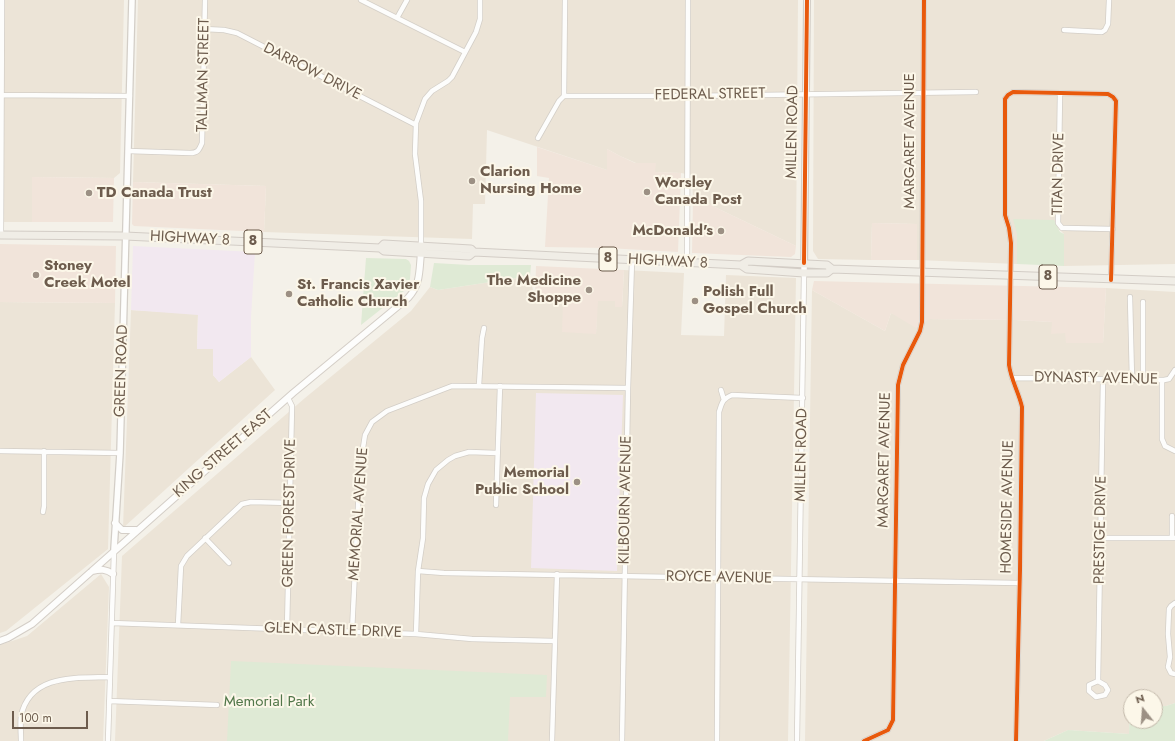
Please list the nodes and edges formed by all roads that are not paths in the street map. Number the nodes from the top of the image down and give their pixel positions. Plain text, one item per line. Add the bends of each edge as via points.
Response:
1 (2, 0) edge
2 (132, 0) edge
3 (205, 0) edge
4 (361, 0) edge
5 (407, 0) edge
6 (480, 0) edge
7 (565, 0) edge
8 (688, 0) edge
9 (807, 0) edge
10 (924, 0) edge
11 (1108, 0) edge
12 (397, 18) junction
13 (204, 29) junction
14 (1064, 30) dead end
15 (465, 52) junction
16 (923, 92) junction
17 (976, 92) dead end
18 (1060, 93) junction
19 (806, 94) junction
20 (1, 95) edge
21 (130, 96) junction
22 (564, 96) junction
23 (687, 96) junction
24 (416, 125) junction
25 (538, 138) dead end
26 (128, 151) junction
27 (1113, 229) junction
28 (0, 235) edge
29 (125, 236) junction
30 (421, 249) junction
31 (632, 260) junction
32 (687, 262) junction
33 (804, 263) junction
34 (741, 265) junction
35 (832, 269) junction
36 (921, 272) junction
37 (804, 273) junction
38 (1010, 276) junction
39 (1111, 280) junction
40 (1175, 282) edge
41 (1130, 296) dead end
42 (1143, 302) dead end
43 (484, 328) dead end
44 (1175, 365) edge
45 (1175, 370) edge
46 (1012, 378) junction
47 (1103, 379) junction
48 (1132, 379) junction
49 (1143, 379) junction
50 (1162, 380) junction
51 (479, 385) junction
52 (500, 386) junction
53 (628, 388) junction
54 (721, 390) dead end
55 (288, 398) junction
56 (803, 398) junction
57 (724, 400) junction
58 (0, 451) edge
59 (44, 451) junction
60 (1175, 451) edge
61 (120, 453) junction
62 (497, 453) junction
63 (290, 503) junction
64 (496, 505) dead end
65 (43, 512) dead end
66 (1172, 516) dead end
67 (115, 523) junction
68 (136, 530) junction
69 (205, 538) junction
70 (1101, 538) junction
71 (1174, 538) edge
72 (114, 549) junction
73 (229, 563) dead end
74 (418, 571) junction
75 (91, 572) junction
76 (113, 574) junction
77 (557, 574) junction
78 (625, 576) junction
79 (718, 578) junction
80 (800, 579) junction
81 (896, 581) junction
82 (1019, 583) junction
83 (1175, 603) edge
84 (112, 623) junction
85 (178, 625) junction
86 (287, 629) junction
87 (352, 632) junction
88 (416, 634) junction
89 (0, 641) edge
90 (555, 641) junction
91 (1175, 674) edge
92 (109, 677) junction
93 (1098, 681) dead end
94 (109, 701) junction
95 (217, 706) dead end
96 (21, 741) edge
97 (108, 741) edge
98 (552, 741) edge
99 (622, 741) edge
100 (716, 741) edge
101 (797, 741) edge
102 (864, 741) edge
103 (1016, 741) edge

1 - 20 street
2 - 21 street, GREEN ROAD
3 - 13 street, TALLMAN STREET
4 - 12 street
5 - 12 street
6 - 15 street via 480,20
7 - 22 street
8 - 23 street
9 - 19 street, MILLEN ROAD
10 - 16 street, MARGARET AVENUE
11 - 14 street via 1108,24 1105,30
12 - 15 street
13 - 24 street, DARROW DRIVE via 237,33
13 - 26 street, TALLMAN STREET via 202,143 199,150 195,153
15 - 24 street via 452,77 425,99
16 - 17 street, FEDERAL STREET
16 - 19 street, FEDERAL STREET
16 - 36 street, MARGARET AVENUE
18 - 27 street, HOMESIDE AVENUE via 1108,94 1116,101
18 - 27 street, TITAN DRIVE via 1058,223 1062,228
18 - 38 street, HOMESIDE AVENUE via 1013,92 1005,99 1005,215 1011,243
19 - 23 street, FEDERAL STREET
19 - 33 street, MILLEN ROAD
20 - 21 street
20 - 28 street
21 - 26 street, GREEN ROAD
22 - 23 street, FEDERAL STREET
22 - 25 street
23 - 32 street
24 - 30 street via 415,145 421,198
26 - 29 street, GREEN ROAD
27 - 39 street
28 - 29 main road, HIGHWAY 8 / 8
29 - 30 main road, HIGHWAY 8 / 8 via 380,248 384,251
29 - 61 street, GREEN ROAD
30 - 31 main road, HIGHWAY 8 / 8 via 469,256 474,252
30 - 55 main road, KING STREET EAST via 415,291
31 - 32 main road, HIGHWAY 8 / 8
31 - 53 street, KILBOURN AVENUE
32 - 34 main road, HIGHWAY 8 / 8
33 - 34 main road, HIGHWAY 8 / 8 via 748,261
33 - 35 main road, HIGHWAY 8 / 8 via 827,265
33 - 37 street, MILLEN ROAD
34 - 37 main road, HIGHWAY 8 / 8 via 747,269
35 - 36 main road, HIGHWAY 8 / 8
35 - 37 main road, HIGHWAY 8 / 8 via 827,273
36 - 38 main road, HIGHWAY 8 / 8
36 - 81 street, MARGARET AVENUE via 922,322 903,365 898,385
37 - 56 street, MILLEN ROAD
38 - 39 main road, HIGHWAY 8 / 8
38 - 46 street, HOMESIDE AVENUE via 1009,365
39 - 40 main road, HIGHWAY 8 / 8
41 - 48 street
42 - 49 street
43 - 51 street
44 - 45 street, DYNASTY AVENUE
45 - 50 street, DYNASTY AVENUE via 1169,378
46 - 47 street, DYNASTY AVENUE
46 - 82 street, HOMESIDE AVENUE via 1022,407
47 - 48 street, DYNASTY AVENUE
47 - 70 street, PRESTIGE DRIVE
48 - 49 street, DYNASTY AVENUE
49 - 50 street, DYNASTY AVENUE
50 - 60 street via 1162,440 1165,446
51 - 52 street, MEMORIAL AVENUE
51 - 87 street, MEMORIAL AVENUE via 452,386 387,411 372,422 365,435 360,467
52 - 53 street, MEMORIAL AVENUE
52 - 62 street
53 - 78 street, KILBOURN AVENUE
54 - 57 street
55 - 63 street, GREEN FOREST DRIVE via 292,406
55 - 68 main road, KING STREET EAST
56 - 57 street via 732,396
56 - 80 street, MILLEN ROAD
57 - 79 street via 718,421
58 - 59 street
59 - 61 street
59 - 65 street
61 - 67 street, GREEN ROAD
62 - 64 street
62 - 74 street via 469,452 448,460 436,470 426,491
63 - 69 street via 245,502
63 - 86 street, GREEN FOREST DRIVE
66 - 71 street
67 - 68 main road via 122,530
67 - 72 street, GREEN ROAD
68 - 72 main road, KING STREET EAST
69 - 73 street
69 - 85 street via 181,566
70 - 71 street
70 - 93 street, PRESTIGE DRIVE
72 - 75 main road, KING STREET EAST
72 - 76 street, GREEN ROAD
74 - 77 street, ROYCE AVENUE
74 - 88 street
75 - 76 main road via 106,569
75 - 89 main road, KING STREET EAST via 32,624
76 - 84 street, GREEN ROAD
77 - 78 street, ROYCE AVENUE
77 - 90 street
78 - 79 street, ROYCE AVENUE
78 - 99 street, KILBOURN AVENUE
79 - 80 street, ROYCE AVENUE
79 - 100 street
80 - 81 street, ROYCE AVENUE
80 - 101 street, MILLEN ROAD
81 - 82 street, ROYCE AVENUE
81 - 102 street, MARGARET AVENUE via 893,720 888,730
82 - 103 street, HOMESIDE AVENUE
83 - 91 street via 1169,609 1168,667
84 - 85 street, GLEN CASTLE DRIVE
84 - 92 street, GREEN ROAD
85 - 86 street, GLEN CASTLE DRIVE
86 - 87 street, GLEN CASTLE DRIVE
87 - 88 street, GLEN CASTLE DRIVE
88 - 90 street, GLEN CASTLE DRIVE via 472,639
90 - 98 street
92 - 94 street, GREEN ROAD
92 - 96 street via 66,678 51,682 32,693 21,717
94 - 95 street
94 - 97 street, GREEN ROAD

